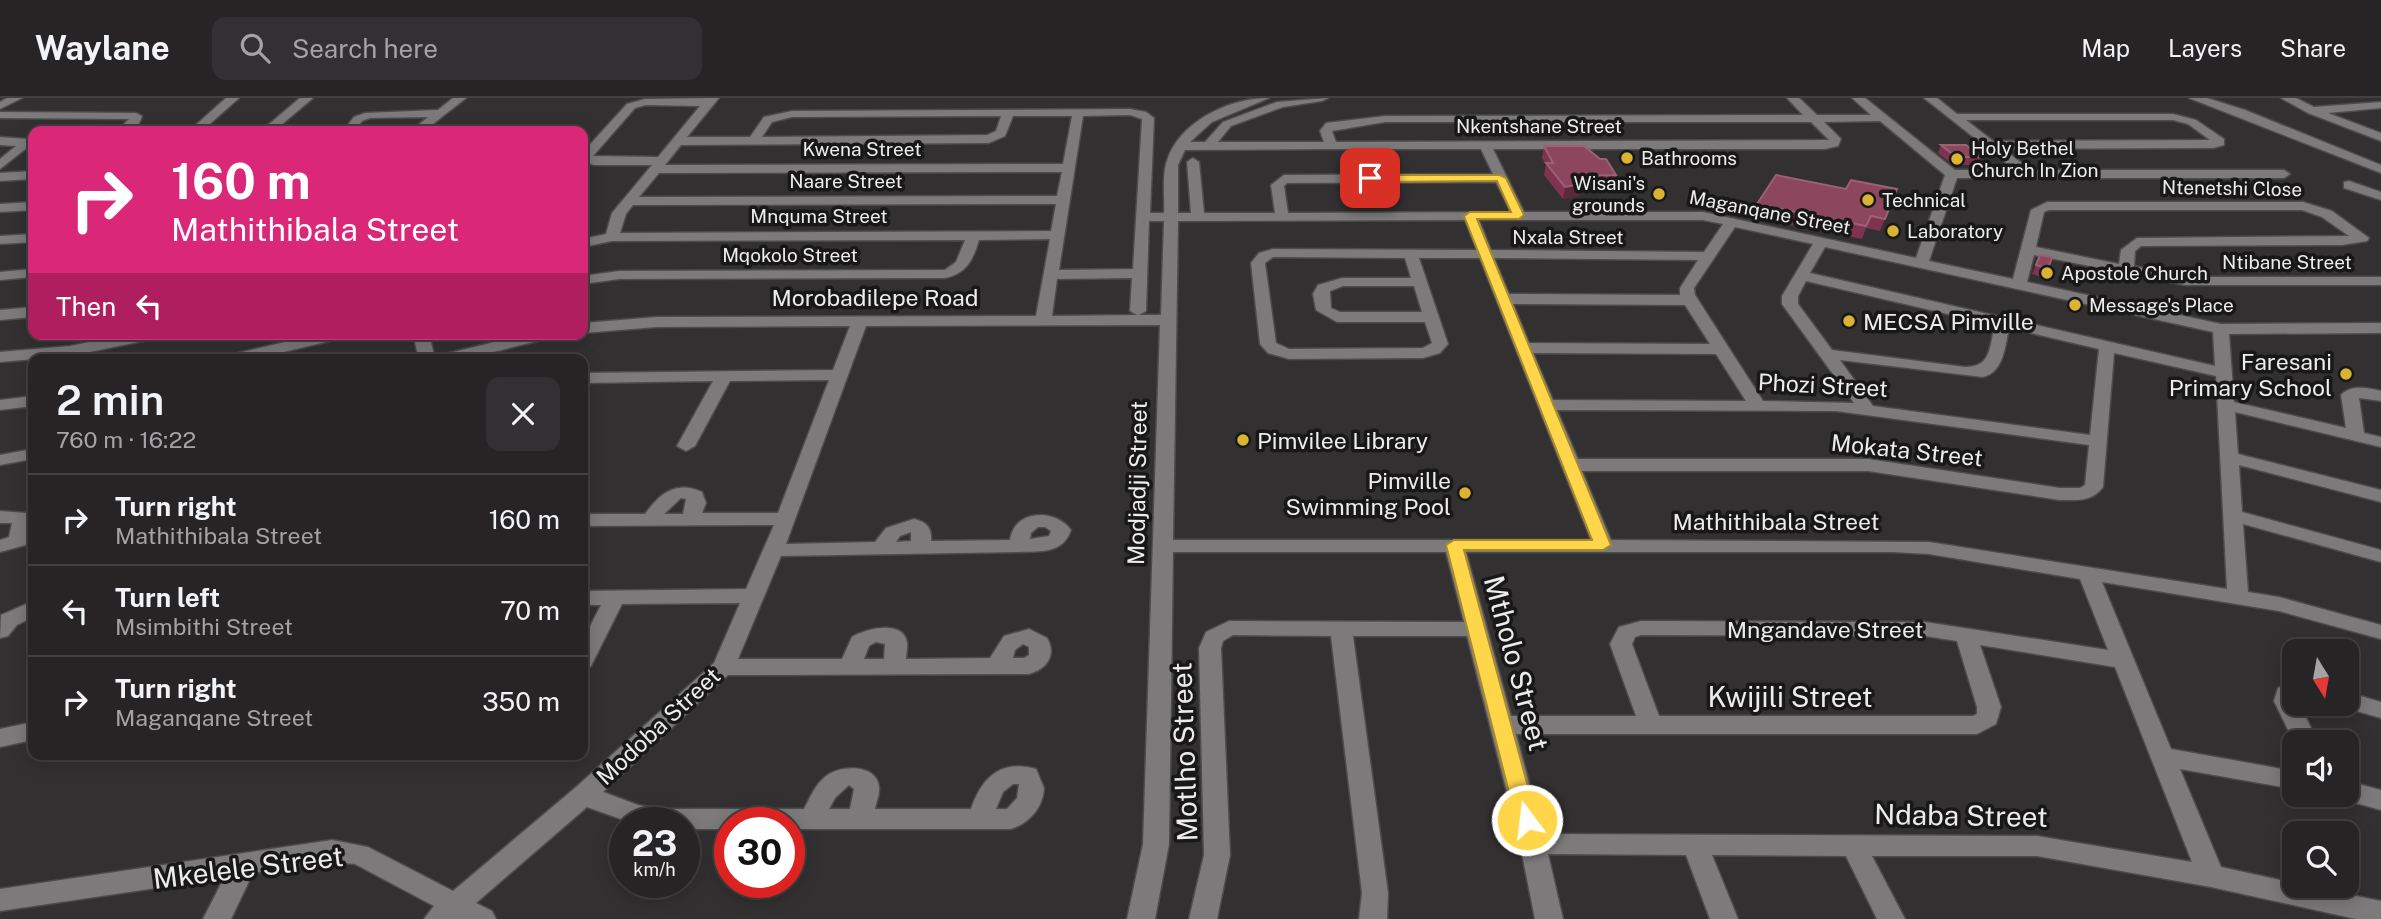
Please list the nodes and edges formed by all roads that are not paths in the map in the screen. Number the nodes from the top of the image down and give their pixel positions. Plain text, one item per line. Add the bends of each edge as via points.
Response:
1 (16, 98) edge
2 (233, 98) edge
3 (307, 98) edge
4 (460, 98) edge
5 (943, 98) edge
6 (1225, 98) edge
7 (1263, 98) edge
8 (1322, 98) edge
9 (1793, 98) edge
10 (1858, 98) edge
11 (1930, 98) edge
12 (2196, 98) edge
13 (2226, 98) edge
14 (2287, 98) edge
15 (2347, 98) edge
16 (711, 100) edge
17 (1243, 104) junction
18 (2381, 105) edge
19 (0, 106) edge
20 (2312, 111) junction
21 (440, 113) junction
22 (938, 113) junction
23 (1008, 113) junction
24 (1078, 113) junction
25 (0, 115) edge
26 (1955, 117) junction
27 (1814, 118) junction
28 (1882, 118) junction
29 (615, 122) junction
30 (636, 122) dead end
31 (130, 126) edge
32 (201, 126) edge
33 (273, 126) edge
34 (353, 126) edge
35 (423, 126) edge
36 (2381, 137) edge
37 (754, 140) junction
38 (0, 141) edge
39 (679, 141) junction
40 (597, 142) junction
41 (620, 142) dead end
42 (1485, 145) junction
43 (1990, 145) junction
44 (1181, 146) junction
45 (1209, 146) junction
46 (1331, 146) junction
47 (588, 152) edge
48 (588, 159) edge
49 (1193, 162) dead end
50 (0, 165) edge
51 (659, 165) junction
52 (2381, 167) edge
53 (1068, 168) junction
54 (1952, 174) junction
55 (2028, 174) junction
56 (2284, 174) dead end
57 (28, 175) edge
58 (0, 177) edge
59 (1500, 178) junction
60 (2349, 185) dead end
61 (2381, 196) edge
62 (1062, 200) junction
63 (631, 201) junction
64 (28, 206) edge
65 (0, 208) edge
66 (1519, 215) junction
67 (1143, 216) junction
68 (1198, 216) junction
69 (1282, 216) junction
70 (1470, 216) junction
71 (1170, 217) junction
72 (1731, 222) junction
73 (1057, 234) junction
74 (974, 235) junction
75 (612, 237) junction
76 (28, 238) edge
77 (3, 242) edge
78 (588, 242) edge
79 (1821, 242) junction
80 (2028, 250) junction
81 (1410, 252) junction
82 (1485, 253) junction
83 (1707, 256) junction
84 (1262, 257) joint
85 (1921, 264) junction
86 (2126, 270) junction
87 (28, 273) edge
88 (1140, 273) junction
89 (1052, 275) junction
90 (0, 276) edge
91 (1803, 276) junction
92 (588, 279) edge
93 (2381, 281) edge
94 (1418, 282) junction
95 (2019, 285) junction
96 (1505, 299) junction
97 (1688, 300) junction
98 (1138, 311) dead end
99 (28, 312) edge
100 (0, 315) edge
101 (1430, 317) junction
102 (1168, 320) junction
103 (860, 321) junction
104 (1043, 321) junction
105 (2003, 323) junction
106 (588, 327) edge
107 (2381, 328) edge
108 (2221, 329) junction
109 (124, 340) edge
110 (298, 340) edge
111 (523, 340) edge
112 (2107, 346) junction
113 (1525, 348) junction
114 (1719, 349) junction
115 (35, 354) edge
116 (249, 354) edge
117 (464, 354) edge
118 (1828, 354) junction
119 (28, 355) edge
120 (0, 357) edge
121 (2224, 373) junction
122 (838, 376) junction
123 (724, 377) junction
124 (588, 378) edge
125 (2381, 396) edge
126 (28, 402) edge
127 (0, 405) edge
128 (1546, 405) junction
129 (1757, 405) junction
130 (2227, 405) junction
131 (1866, 408) junction
132 (2356, 436) junction
133 (2096, 441) junction
134 (2381, 442) edge
135 (686, 446) dead end
136 (28, 455) edge
137 (2229, 457) junction
138 (0, 460) edge
139 (1569, 465) junction
140 (2381, 496) edge
141 (2231, 515) junction
142 (1163, 516) junction
143 (0, 517) edge
144 (784, 519) junction
145 (588, 520) edge
146 (652, 520) junction
147 (690, 520) junction
148 (17, 541) edge
149 (1202, 545) junction
150 (1454, 545) junction
151 (1603, 545) junction
152 (1019, 546) dead end
153 (1162, 546) junction
154 (774, 550) junction
155 (2381, 556) edge
156 (2088, 573) junction
157 (753, 596) junction
158 (2238, 597) junction
159 (588, 598) edge
160 (615, 598) junction
161 (28, 610) edge
162 (1341, 628) junction
163 (1476, 628) junction
164 (0, 631) edge
165 (2381, 632) edge
166 (1966, 634) junction
167 (588, 651) edge
168 (2122, 660) junction
169 (723, 667) junction
170 (850, 667) junction
171 (894, 667) junction
172 (1000, 667) dead end
173 (2359, 704) edge
174 (2381, 710) edge
175 (1500, 724) junction
176 (1651, 725) junction
177 (28, 732) edge
178 (0, 738) edge
179 (2164, 757) junction
180 (2282, 778) edge
181 (2359, 794) edge
182 (584, 795) junction
183 (2381, 800) edge
184 (862, 819) junction
185 (981, 819) dead end
186 (813, 820) junction
187 (1694, 843) junction
188 (1533, 844) junction
189 (1853, 844) junction
190 (243, 866) junction
191 (2211, 876) junction
192 (0, 901) edge
193 (447, 911) edge
194 (2381, 913) edge
195 (217, 919) edge
196 (482, 919) edge
197 (1141, 919) edge
198 (1203, 919) edge
199 (1373, 919) edge
200 (1549, 919) edge
201 (1724, 919) edge
202 (1891, 919) edge

1 - 19 street
2 - 32 street
3 - 33 street
4 - 21 street
5 - 22 street
6 - 17 street
7 - 17 street, Modjadji Street
8 - 45 street via 1281,104 1227,124
9 - 27 street, Nkentshane Street
10 - 28 street
11 - 26 street
12 - 52 street
13 - 52 street
14 - 20 street
15 - 18 street
16 - 29 street via 638,104
16 - 39 street
17 - 44 street, Modjadji Street via 1204,121
18 - 20 street
20 - 36 street
21 - 34 street via 369,115
21 - 35 street
22 - 23 street
22 - 37 street via 785,114 768,119
23 - 24 street
23 - 37 street via 1001,133 989,139
24 - 53 street
24 - 67 street via 1133,112 1148,118
25 - 31 street via 136,116
26 - 43 street
26 - 43 street via 2179,118 2220,142
27 - 28 street
27 - 42 street, Nkentshane Street via 1834,143
27 - 46 street via 1385,119 1330,126 1326,131
28 - 54 street
29 - 30 street
29 - 40 street
37 - 39 street
38 - 50 street via 27,143
39 - 51 street
40 - 41 street
40 - 47 street, Kwena Street
42 - 46 street, Nkentshane Street
42 - 59 street
43 - 55 street
44 - 45 street, Nkentshane Street
44 - 71 street, Modjadji Street via 1172,165
45 - 46 street, Nkentshane Street
48 - 51 street, Kwena Street
49 - 68 street
51 - 53 street, Kwena Street
51 - 63 street
53 - 62 street
54 - 55 street
54 - 85 street
55 - 56 street
57 - 58 street
59 - 66 street
59 - 69 street via 1284,180 1277,185
60 - 61 street
62 - 63 street, Naare Street
62 - 73 street
63 - 75 street via 620,213
64 - 65 street
66 - 70 street, Maganqane Street
66 - 72 street, Maganqane Street via 1674,215
67 - 71 street, Maganqane Street
67 - 88 street
68 - 69 street, Maganqane Street
68 - 71 street, Maganqane Street
69 - 70 street, Maganqane Street
70 - 82 street
71 - 102 street, Modjadji Street
72 - 79 street, Maganqane Street
72 - 83 street
73 - 74 street, Mnquma Street
73 - 89 street
74 - 75 street, Mnquma Street
74 - 92 street, Mqokolo Street via 962,268 945,274 619,275
75 - 78 street, Mnquma Street
76 - 77 street
79 - 85 street, Maganqane Street
79 - 91 street
80 - 86 street, Ntibane Street
80 - 86 street, Ntenetshi Close via 2038,210 2048,206 2303,206 2327,214 2362,238 2137,242 2129,248
80 - 95 street, Ntenetshi Close
81 - 82 street, Nxala Street
81 - 84 street, Nxala Street via 1273,253
81 - 94 street
82 - 83 street, Nxala Street
82 - 96 street
83 - 97 street via 1687,288
84 - 101 street via 1258,263 1266,340 1278,351 1429,352 1440,344
85 - 95 street, Maganqane Street
86 - 93 street, Ntibane Street via 2192,282
87 - 90 street
88 - 89 street
88 - 98 street
89 - 104 street
91 - 105 street
91 - 118 street via 1790,304
94 - 101 street
94 - 101 street via 1336,283 1323,288 1324,310 1337,317
95 - 108 street, Maganqane Street
96 - 97 street
96 - 113 street
97 - 114 street
99 - 100 street
102 - 104 street, Morobadilepe Road
102 - 142 street, Modjadji Street
103 - 104 street, Morobadilepe Road
103 - 106 street, Morobadilepe Road via 620,323
103 - 122 street, Modoba Street
105 - 112 street
105 - 118 street via 1992,365 1983,372
107 - 108 street, Maganqane Street
108 - 121 street
109 - 115 street
110 - 116 street
111 - 117 street
112 - 121 street
112 - 133 street, Mokata Street
113 - 114 street
113 - 128 street
114 - 129 street
118 - 131 street
119 - 120 street
121 - 130 street
122 - 123 street
122 - 144 street, Modoba Street
123 - 124 street
123 - 135 street
125 - 132 street via 2350,395
126 - 127 street
128 - 129 street, Phozi Street
128 - 139 street
129 - 131 street, Phozi Street
130 - 132 street
130 - 137 street
131 - 133 street, Phozi Street
132 - 134 street
133 - 139 street, Mokata Street via 2093,489 2080,495 1874,466
136 - 138 street
137 - 140 street
137 - 141 street
139 - 151 street
141 - 155 street
141 - 158 street
142 - 149 street via 1177,531
142 - 153 street, Modjadji Street
143 - 148 street via 19,517
144 - 147 street
144 - 154 street, Modoba Street
145 - 146 street
146 - 147 street
146 - 147 street via 660,502 689,493 696,503
149 - 150 street, Mathithibala Street
149 - 153 street, Mathithibala Street
150 - 151 street, Mathithibala Street
150 - 163 street, Mtholo Street
151 - 156 street, Mathithibala Street via 1893,545
152 - 154 street
153 - 197 street, Modjadji Street via 1156,844
154 - 157 street, Modoba Street
156 - 158 street, Mathithibala Street
156 - 168 street
157 - 160 street
157 - 169 street, Modoba Street
158 - 165 street, Mathithibala Street
159 - 160 street
160 - 167 street
161 - 164 street via 9,620
162 - 163 street, Motlho Street
162 - 198 street, Motlho Street via 1227,628 1210,643 1217,855
162 - 199 street via 1375,893
163 - 175 street, Mtholo Street
166 - 168 street, Mngandave Street
166 - 176 street, Kwijili Street via 1989,707 1988,718 1977,725
166 - 176 street, Mngandave Street via 1898,629 1641,628 1627,632 1622,649
168 - 179 street
169 - 170 street
169 - 182 street, Modoba Street
170 - 171 street
170 - 171 street via 860,642 880,634 896,641
171 - 172 street
173 - 174 street
175 - 176 street, Kwijili Street
175 - 188 street, Mtholo Street
177 - 178 street
179 - 180 street
179 - 191 street
181 - 183 street
182 - 186 street via 660,819
182 - 193 street, Modoba Street
184 - 185 street
184 - 186 street
184 - 186 street via 867,786 850,777 828,786
187 - 188 street, Ndaba Street
187 - 189 street, Ndaba Street
187 - 201 street
188 - 200 street, Mtholo Street
189 - 191 street, Ndaba Street via 2037,846
189 - 202 street
190 - 192 street, Mkelele Street
190 - 193 street, Mkelele Street via 332,851 359,854
190 - 195 street
191 - 194 street, Ndaba Street
193 - 196 street, Mkelele Street

